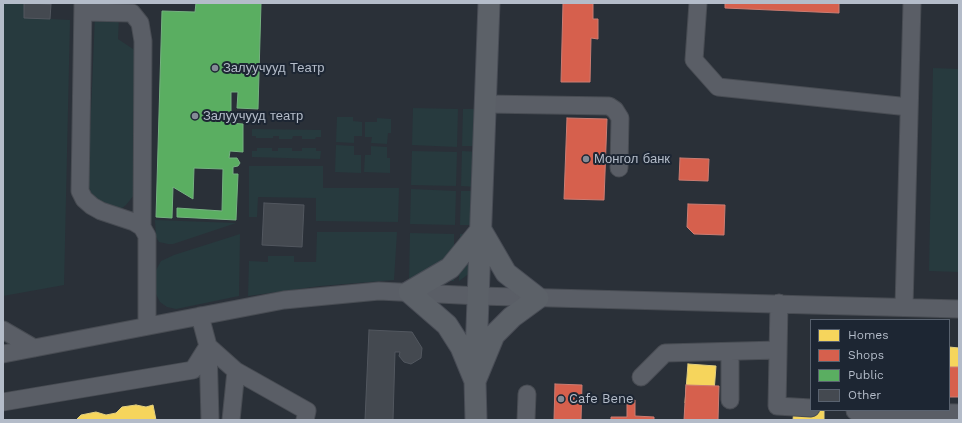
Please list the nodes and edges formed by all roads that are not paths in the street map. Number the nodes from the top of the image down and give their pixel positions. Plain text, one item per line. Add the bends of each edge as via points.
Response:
1 (488, 3) edge
2 (698, 3) edge
3 (912, 3) edge
4 (83, 7) edge
5 (485, 104) junction
6 (909, 107) junction
7 (619, 168) dead end
8 (142, 227) junction
9 (481, 230) junction
10 (409, 292) junction
11 (478, 296) junction
12 (538, 298) junction
13 (780, 304) junction
14 (904, 307) junction
15 (959, 309) edge
16 (200, 316) junction
17 (147, 326) junction
18 (3, 330) edge
19 (208, 346) junction
20 (34, 348) junction
21 (778, 350) junction
22 (730, 352) junction
23 (3, 354) edge
24 (236, 371) junction
25 (641, 377) dead end
26 (475, 381) junction
27 (527, 394) dead end
28 (730, 400) dead end
29 (3, 402) edge
30 (810, 408) edge
31 (777, 413) edge
32 (959, 413) edge
33 (851, 414) edge
34 (210, 420) edge
35 (231, 420) edge
36 (305, 420) edge
37 (476, 420) edge
38 (526, 420) edge

1 - 5 main road
2 - 6 street via 694,60 718,87
3 - 6 street
4 - 8 street via 80,191 92,206
4 - 8 street via 132,13 140,23 144,41
5 - 7 street via 609,106 620,118
5 - 9 main road
6 - 14 street
8 - 17 street via 147,236 148,246
9 - 10 main road via 450,268
9 - 11 main road
9 - 12 main road via 506,273
10 - 11 street
10 - 16 street via 379,291 284,300
10 - 26 main road via 447,325 461,347
11 - 12 street
11 - 26 main road
12 - 13 street
12 - 26 main road via 512,317 494,335
13 - 14 street
13 - 21 street
14 - 15 street
16 - 17 street
16 - 19 street
17 - 20 street
18 - 20 street
19 - 24 street
19 - 29 street via 194,370
19 - 34 street
20 - 23 street
21 - 22 street
21 - 31 street
22 - 25 street via 665,353
22 - 28 street
24 - 35 street
24 - 36 street via 306,411
26 - 37 main road
27 - 38 street
30 - 31 street
32 - 33 street

